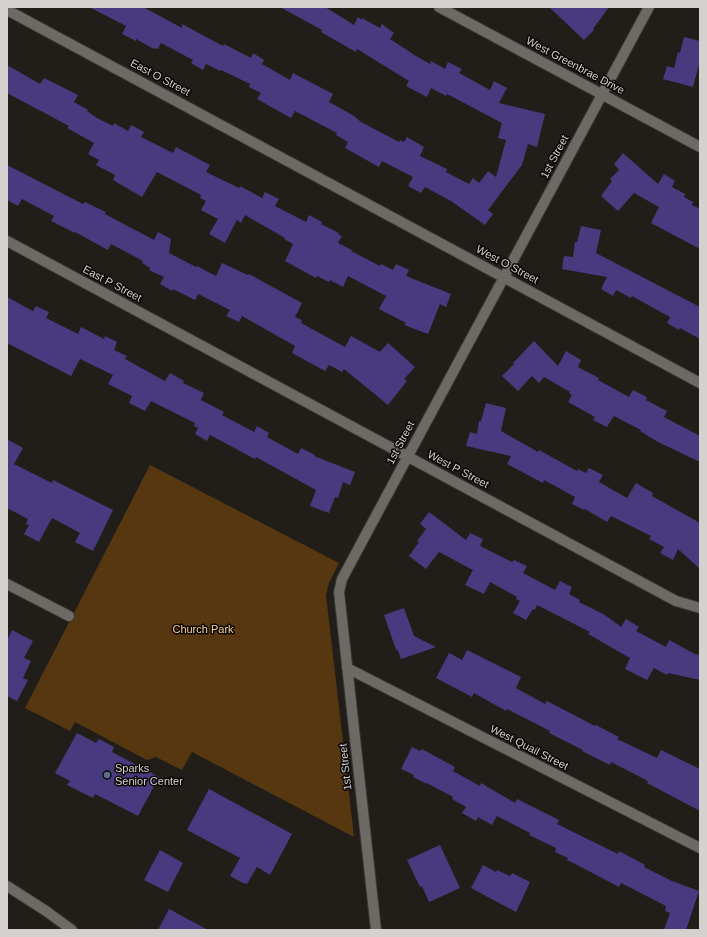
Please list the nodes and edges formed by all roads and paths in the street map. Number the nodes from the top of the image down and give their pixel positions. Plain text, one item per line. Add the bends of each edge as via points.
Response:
1 (439, 7) edge
2 (649, 7) edge
3 (7, 10) edge
4 (602, 95) junction
5 (700, 147) edge
6 (302, 168) joint
7 (7, 241) edge
8 (504, 277) junction
9 (206, 348) joint
10 (700, 383) edge
11 (408, 456) junction
12 (7, 584) edge
13 (700, 608) edge
14 (69, 616) dead end
15 (347, 668) junction
16 (700, 848) edge
17 (7, 886) edge
18 (72, 930) edge
19 (376, 930) edge

1 - 4 street, West Greenbrae Drive
2 - 4 street, 1st Street
3 - 6 street, East O Street
4 - 5 street, West Greenbrae Drive
4 - 8 street, 1st Street
6 - 8 street, West O Street
7 - 9 street, East P Street
8 - 10 street, West O Street
8 - 11 street, 1st Street
9 - 11 street, West P Street
11 - 13 street, West P Street via 676,601
11 - 15 street, 1st Street via 342,579 340,592
12 - 14 street
15 - 16 street, West Quail Street
15 - 19 street, 1st Street
17 - 18 street

